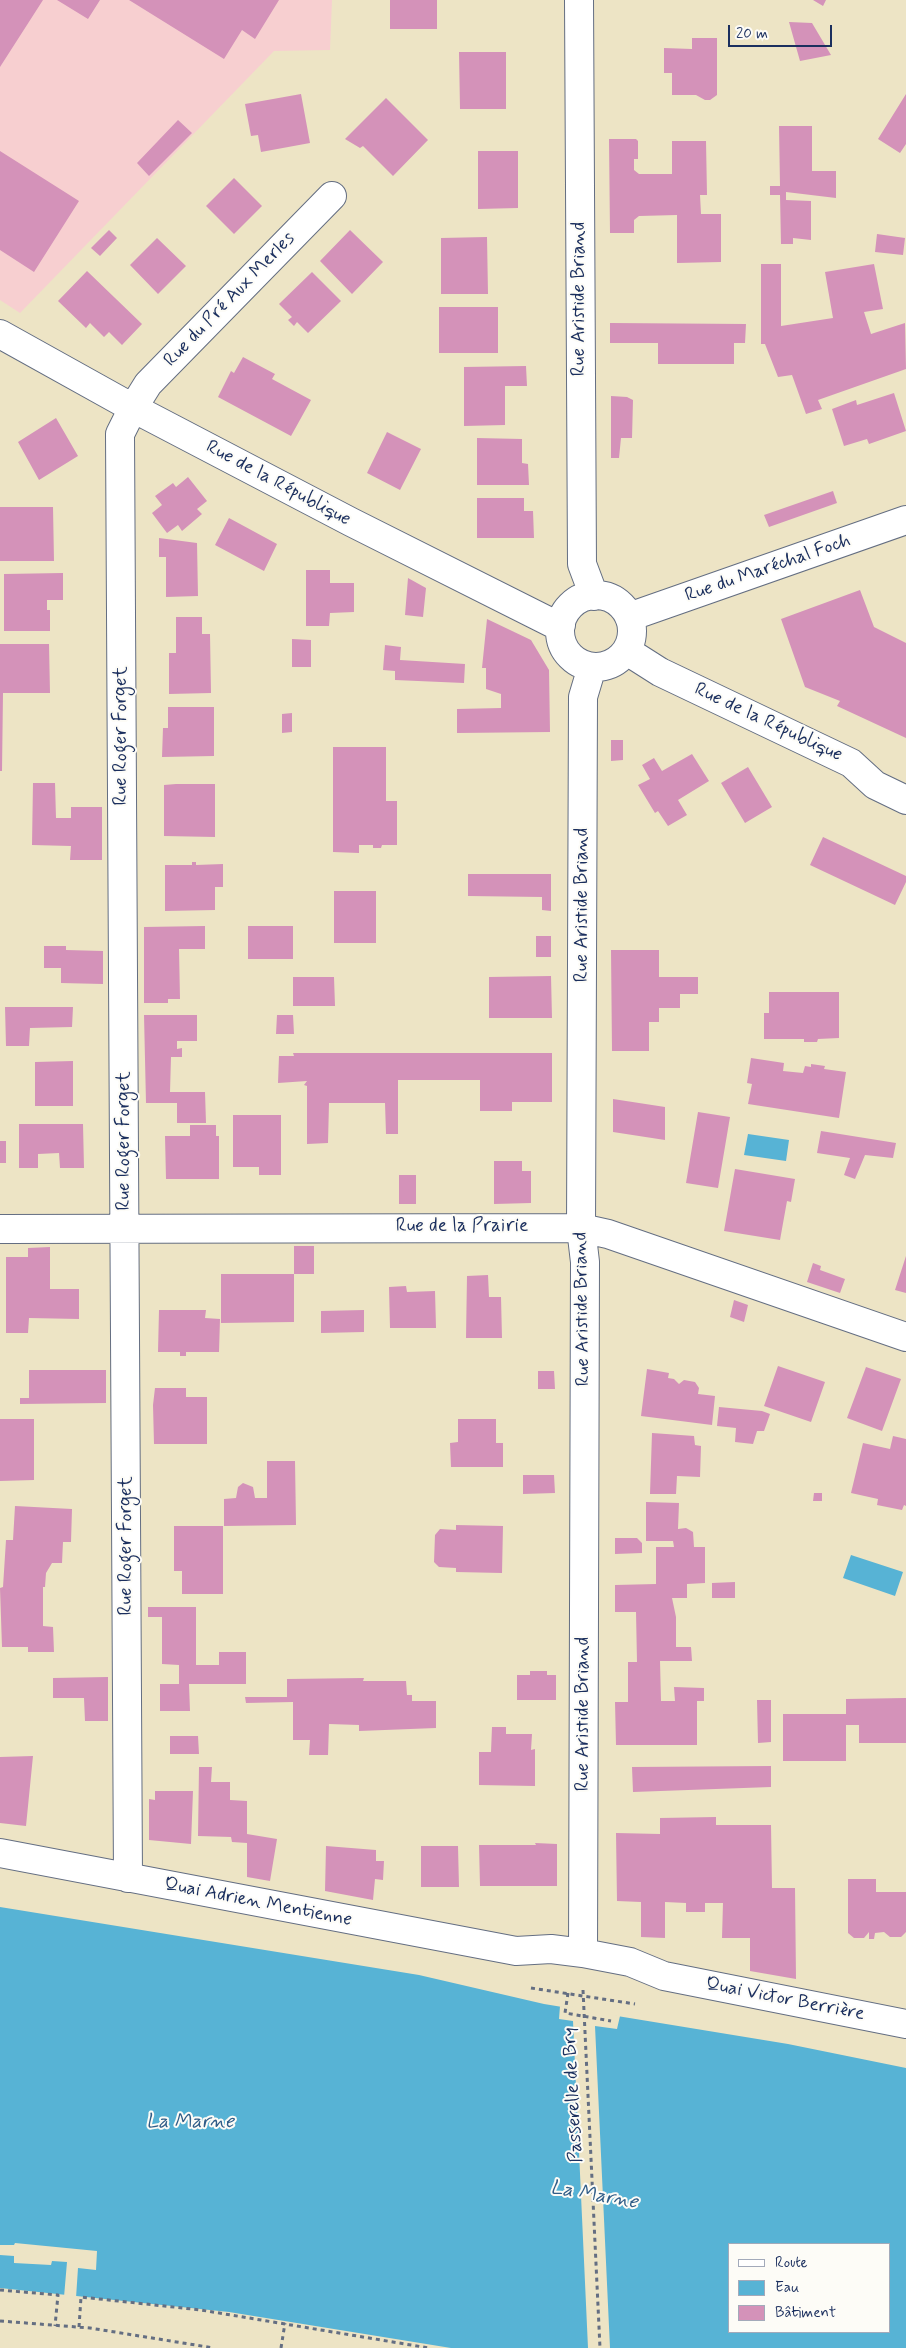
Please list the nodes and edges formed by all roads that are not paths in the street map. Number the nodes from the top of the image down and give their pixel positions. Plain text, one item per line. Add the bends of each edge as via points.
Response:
1 (579, 0) edge
2 (332, 196) dead end
3 (0, 334) edge
4 (133, 408) junction
5 (906, 520) edge
6 (594, 596) junction
7 (629, 617) junction
8 (561, 625) junction
9 (627, 651) junction
10 (592, 667) junction
11 (906, 800) edge
12 (125, 1228) junction
13 (581, 1228) junction
14 (0, 1229) edge
15 (906, 1337) edge
16 (0, 1853) edge
17 (128, 1878) junction
18 (583, 1953) junction
19 (906, 2024) edge

1 - 6 street, Rue Aristide Briand via 582,564
2 - 4 street, Rue du Pré Aux Merles via 148,384
3 - 4 street, Rue de la République
4 - 8 street, Rue de la République via 351,522
4 - 12 street, Rue Roger Forget via 120,434
5 - 7 street, Rue du Maréchal Foch
6 - 7 street via 605,596 615,601
6 - 8 street via 572,604
7 - 9 street via 632,628
8 - 10 street via 567,653 574,660
9 - 10 street via 612,664
9 - 11 street, Rue de la République via 660,672 851,763 875,785
10 - 13 street, Rue Aristide Briand via 583,697
12 - 13 street, Rue de la Prairie
12 - 14 street, Rue de la Prairie
12 - 17 street, Rue Roger Forget
13 - 15 street, Rue de la Prairie via 608,1234
13 - 18 street, Rue Aristide Briand via 585,1262
16 - 17 street, Quai Adrien Mentienne
17 - 18 street, Quai Adrien Mentienne via 516,1951 551,1949
18 - 19 street, Quai Victor Berrière via 630,1962 664,1976

